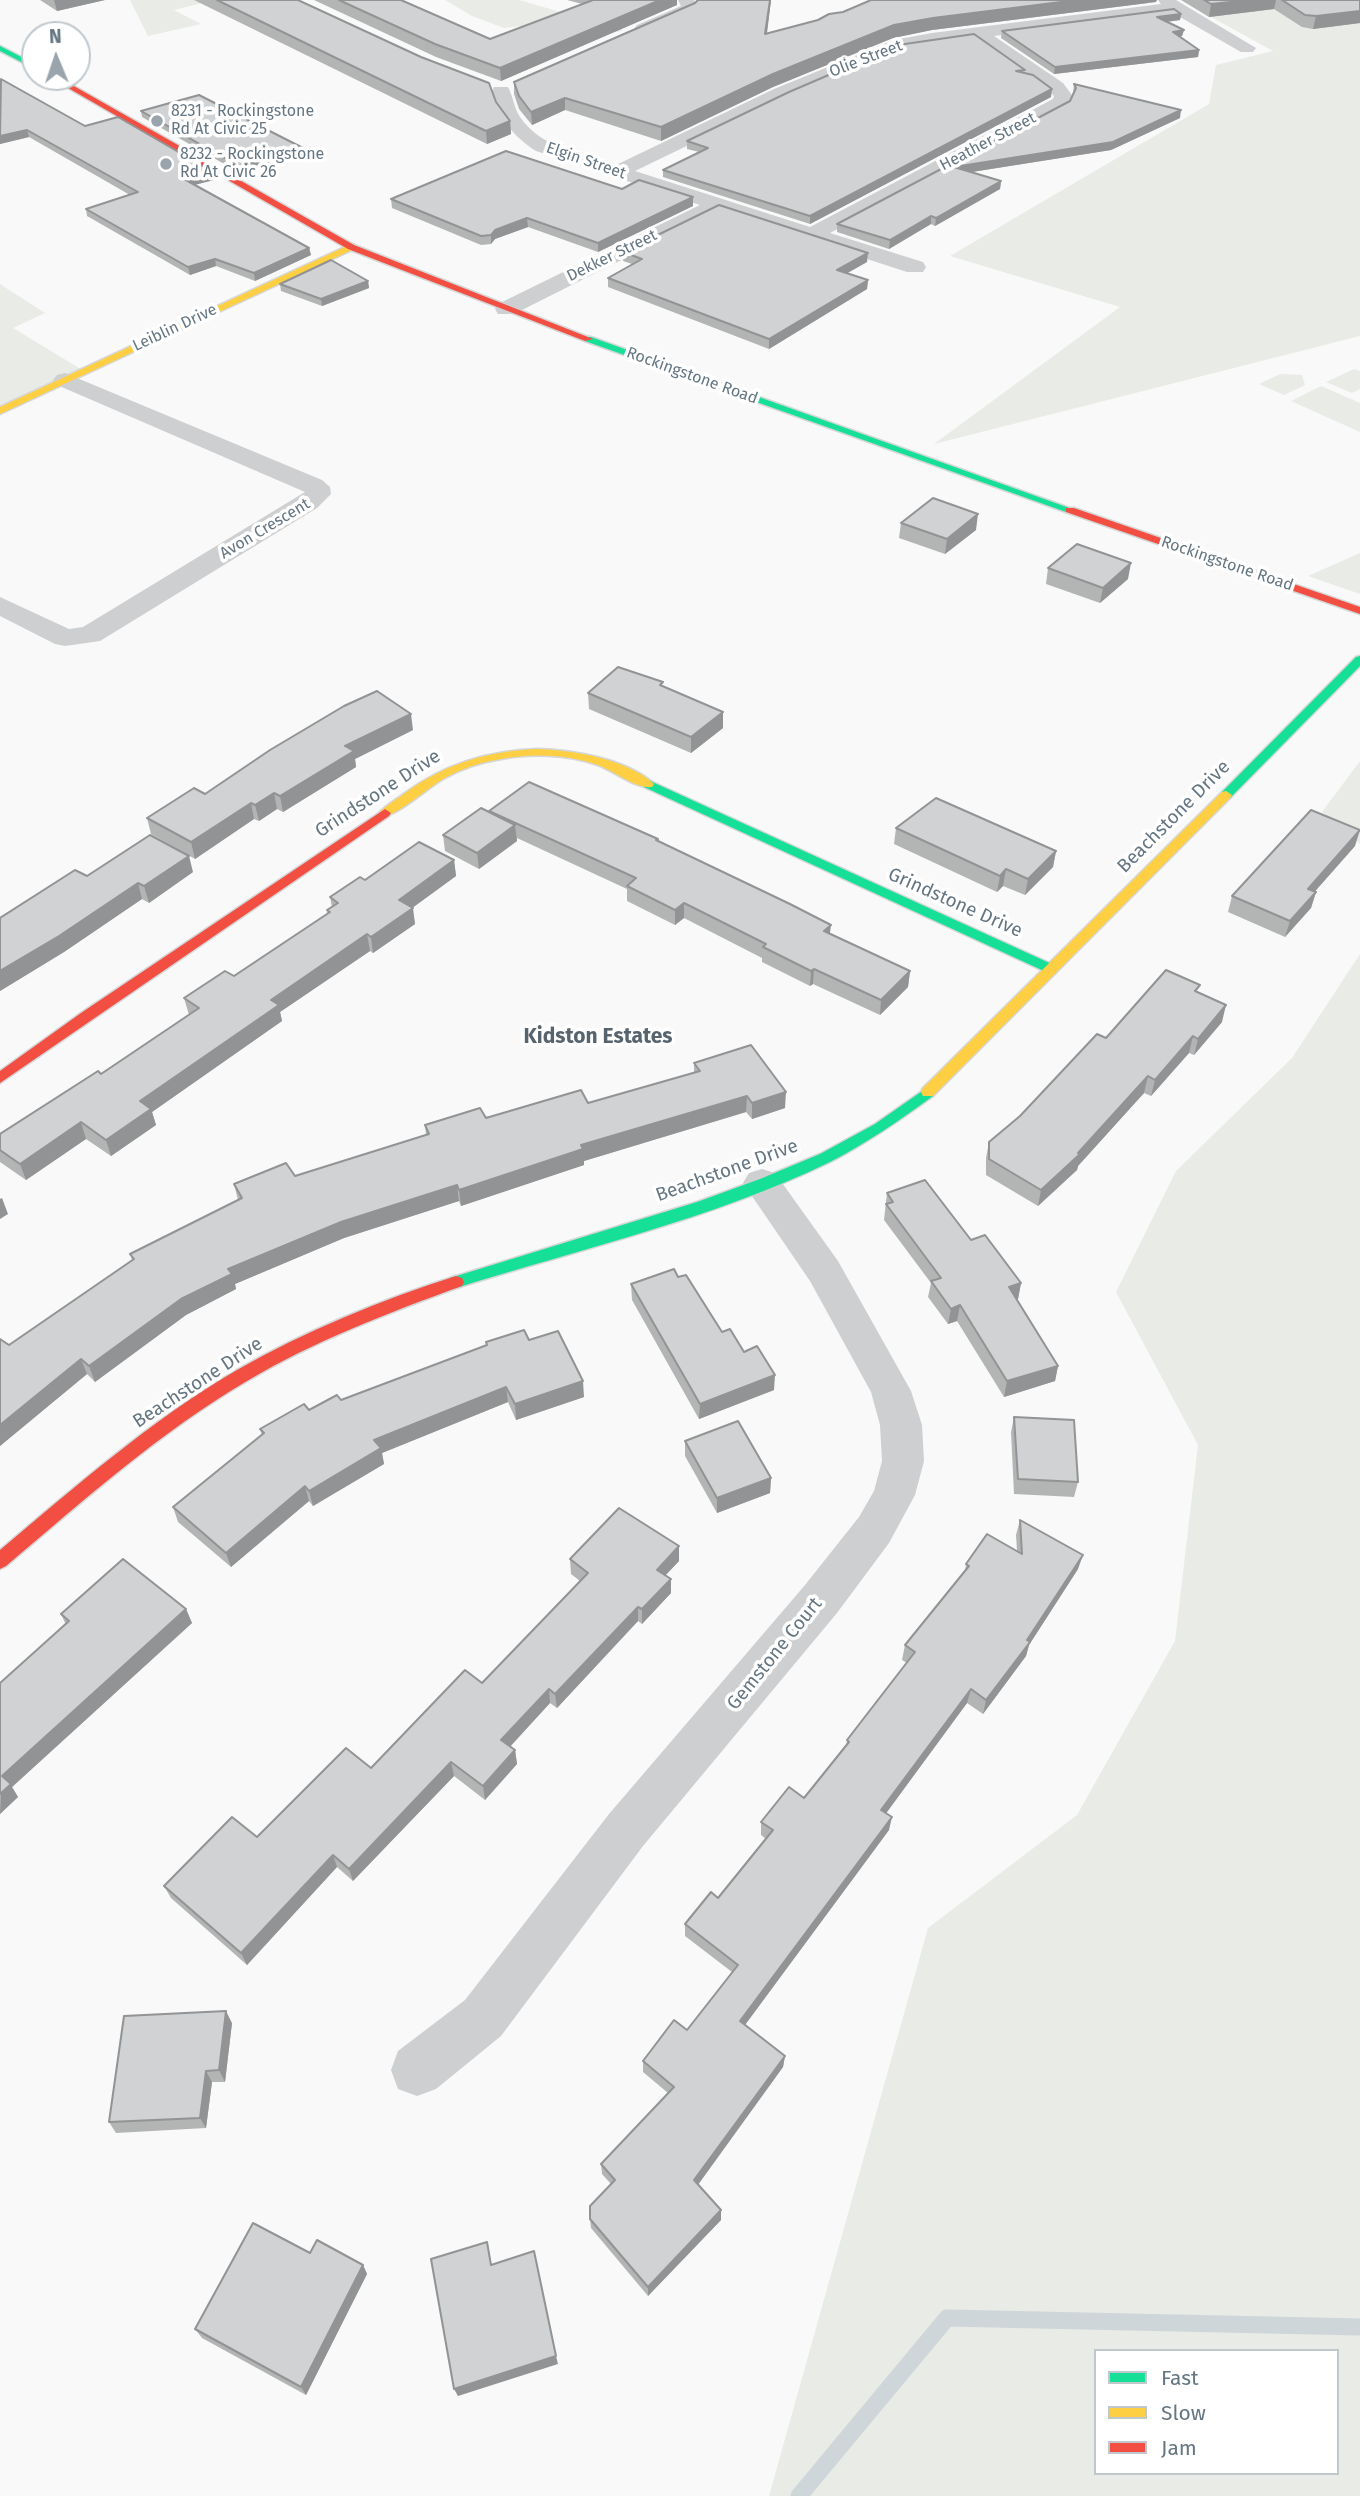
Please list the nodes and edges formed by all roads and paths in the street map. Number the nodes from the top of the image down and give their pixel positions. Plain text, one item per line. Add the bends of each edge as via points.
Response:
1 (686, 0) edge
2 (1170, 4) edge
3 (977, 32) junction
4 (623, 37) edge
5 (0, 48) edge
6 (1247, 48) dead end
7 (21, 59) edge
8 (501, 87) edge
9 (78, 91) edge
10 (618, 172) junction
11 (718, 204) junction
12 (812, 234) junction
13 (351, 247) junction
14 (915, 267) dead end
15 (506, 309) junction
16 (65, 380) junction
17 (0, 411) edge
18 (0, 605) edge
19 (1360, 611) edge
20 (1360, 659) edge
21 (1051, 969) junction
22 (0, 1078) edge
23 (762, 1183) junction
24 (0, 1561) edge
25 (417, 2070) dead end

1 - 4 street via 688,9
2 - 3 street, Olie Street
2 - 6 street
3 - 10 street, Olie Street via 884,50 781,93
3 - 12 street, Heather Street via 1056,87 1063,95 1061,102
5 - 7 street
8 - 10 street, Elgin Street via 510,119 521,134 553,152
9 - 13 street, Rockingstone Road
10 - 11 street, Elgin Street
11 - 12 street, Elgin Street
11 - 15 street, Dekker Street
12 - 14 street, Elgin Street
13 - 15 street, Rockingstone Road
13 - 16 street, Leiblin Drive
15 - 19 street, Rockingstone Road
16 - 17 street, Leiblin Drive
16 - 18 street, Avon Crescent via 313,485 318,494 82,638 60,636
20 - 21 street, Beachstone Drive
21 - 22 street, Grindstone Drive via 596,760 518,752 443,774
21 - 23 street, Beachstone Drive via 935,1088 899,1115 858,1140
23 - 24 street, Beachstone Drive via 437,1290 327,1332 272,1359 119,1462
23 - 25 street, Gemstone Court via 824,1272 891,1391 901,1425 904,1461 894,1495 874,1530 821,1599 626,1830 483,2018

